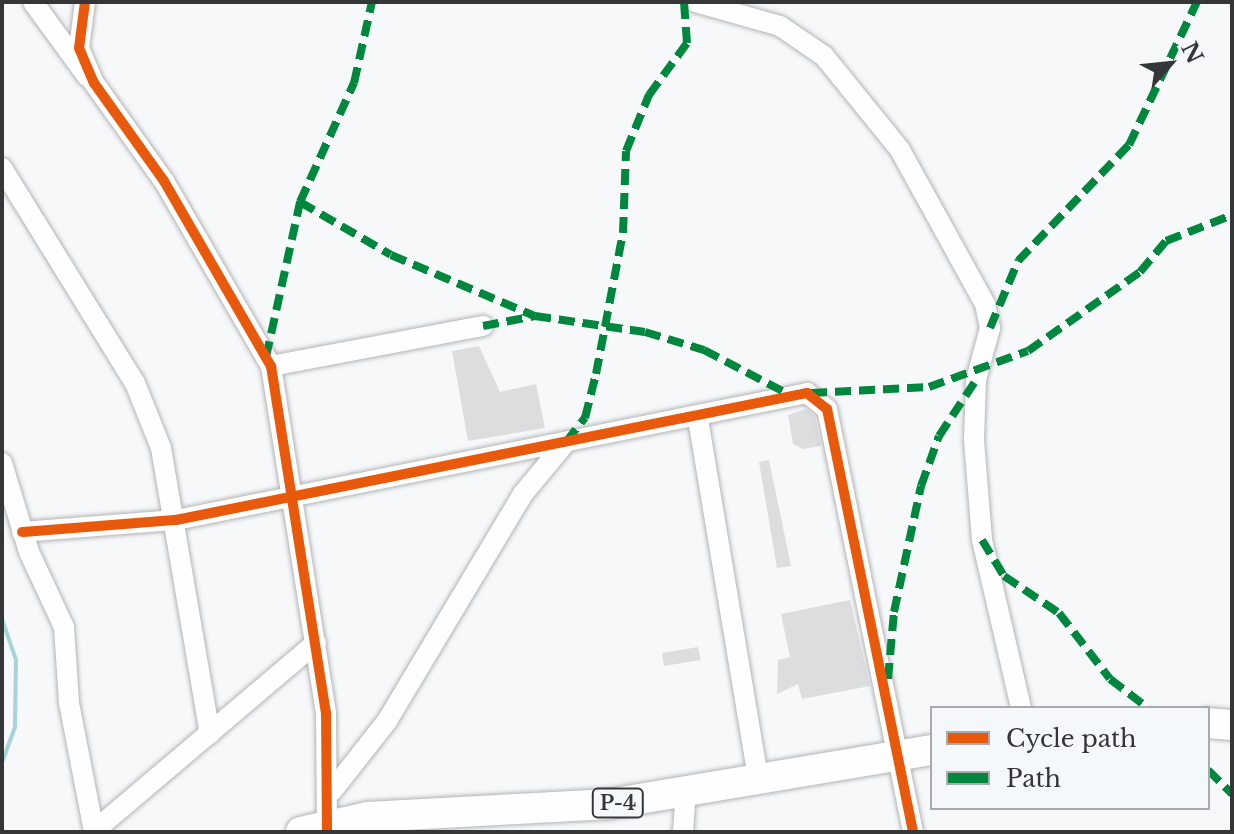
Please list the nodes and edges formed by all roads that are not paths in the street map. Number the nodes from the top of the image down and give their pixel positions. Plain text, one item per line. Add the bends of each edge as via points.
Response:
1 (33, 2) edge
2 (85, 2) edge
3 (695, 2) edge
4 (94, 83) junction
5 (2, 168) edge
6 (483, 326) dead end
7 (271, 366) junction
8 (698, 419) junction
9 (566, 442) junction
10 (2, 463) edge
11 (292, 495) junction
12 (176, 520) junction
13 (22, 532) junction
14 (316, 643) junction
15 (1021, 706) edge
16 (1210, 723) edge
17 (1232, 725) edge
18 (210, 734) junction
19 (930, 750) edge
20 (892, 758) junction
21 (759, 783) junction
22 (332, 791) junction
23 (686, 793) junction
24 (318, 829) edge
25 (94, 832) edge
26 (683, 832) edge
27 (913, 832) edge

1 - 4 street
2 - 4 street via 79,48
3 - 15 street via 780,26 824,56 900,150 985,304 990,328 976,380 974,440 982,540
4 - 7 street via 164,181
5 - 12 street via 135,383 161,448
6 - 7 street
7 - 11 street
8 - 9 street
8 - 20 street via 798,394 827,409
8 - 21 street
9 - 11 street
9 - 22 street via 523,494 387,721
10 - 13 street
11 - 12 street
11 - 14 street
12 - 13 street
12 - 18 street
13 - 25 street via 64,627 69,703
14 - 18 street
14 - 22 street
16 - 17 highway
18 - 25 street
19 - 20 highway, P-4
20 - 21 highway, P-4
20 - 27 street
21 - 23 highway, P-4
22 - 24 street
23 - 24 highway, P-4
23 - 26 street

